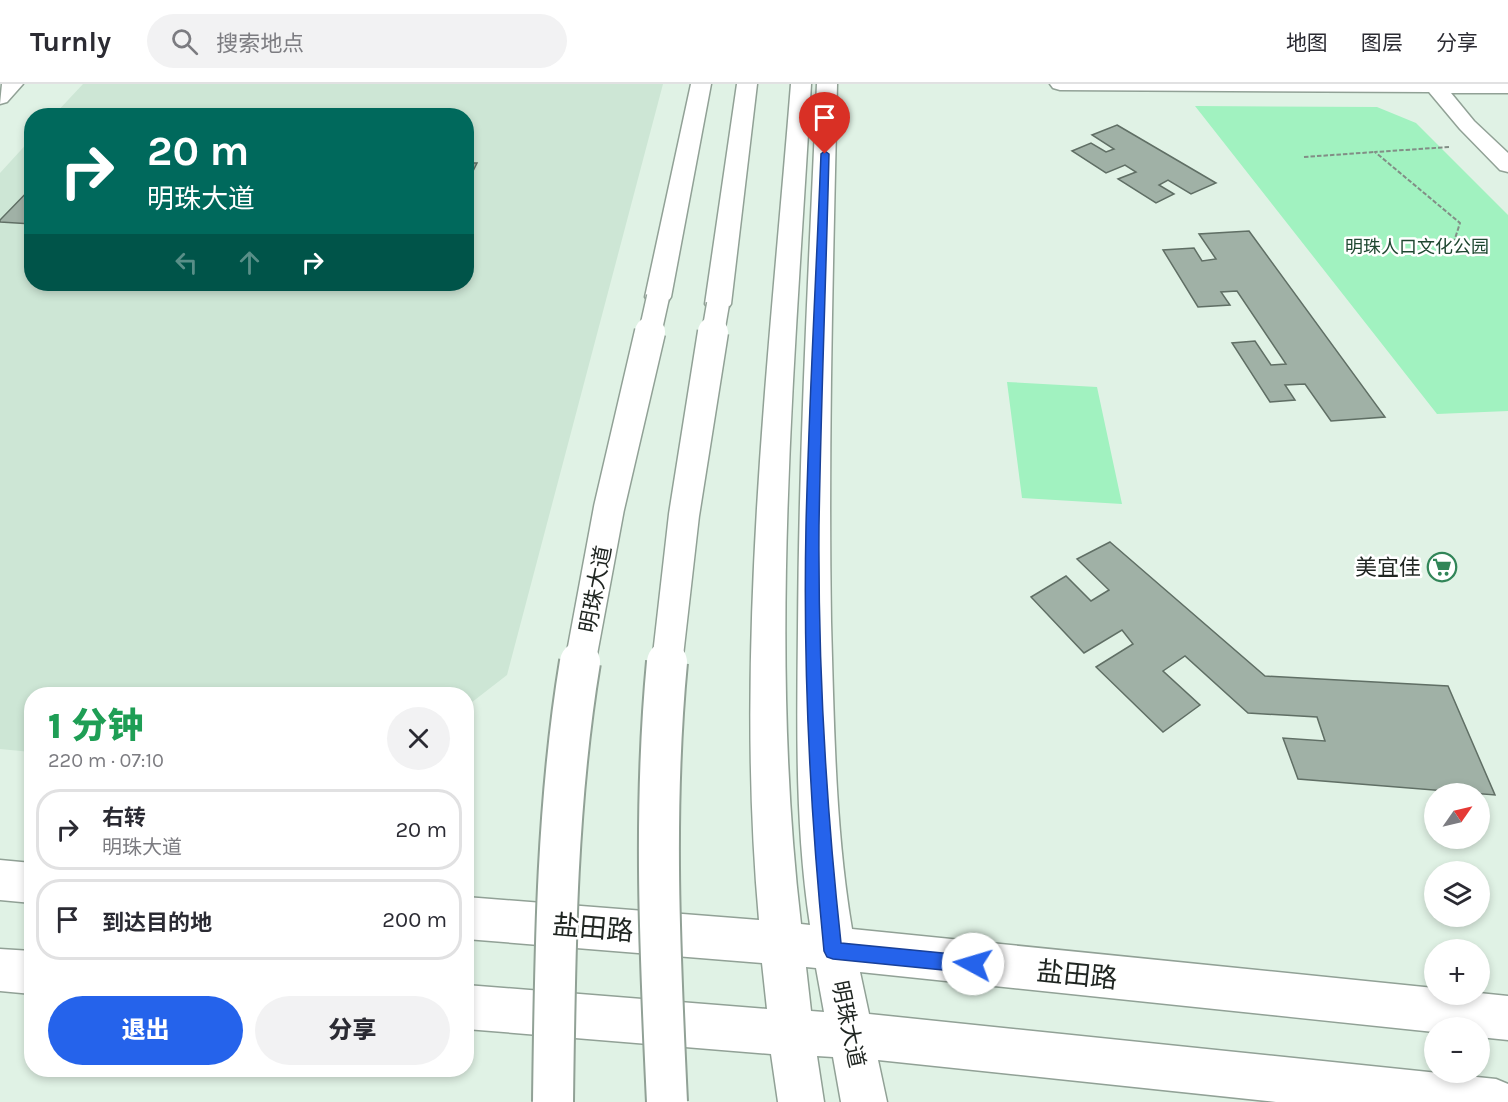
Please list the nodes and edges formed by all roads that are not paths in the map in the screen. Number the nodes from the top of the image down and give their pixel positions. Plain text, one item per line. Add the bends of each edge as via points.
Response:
1 (13, 84) edge
2 (701, 84) edge
3 (747, 84) edge
4 (801, 84) edge
5 (827, 84) edge
6 (1060, 84) edge
7 (1446, 85) edge
8 (1508, 87) edge
9 (0, 98) edge
10 (1508, 141) edge
11 (1508, 165) edge
12 (0, 880) edge
13 (24, 882) edge
14 (474, 919) edge
15 (781, 943) junction
16 (833, 951) junction
17 (0, 970) edge
18 (24, 972) edge
19 (474, 1008) edge
20 (1508, 1018) edge
21 (790, 1033) junction
22 (852, 1035) junction
23 (553, 1102) edge
24 (667, 1102) edge
25 (801, 1102) edge
26 (864, 1102) edge
27 (1496, 1102) edge

1 - 9 street
2 - 23 street, 明珠大道, bridge via 594,583 573,720 556,904
3 - 24 street, bridge via 718,304 680,535 661,728 658,904
4 - 15 street via 771,523 768,676 772,858
5 - 16 street, 明珠大道 via 813,527 814,680
6 - 7 street
7 - 8 street
7 - 10 street
7 - 11 street via 1467,125
12 - 13 street
14 - 15 street, 盐田路
15 - 16 street, 盐田路
15 - 21 street
16 - 20 street, 盐田路
16 - 22 street, 明珠大道
17 - 18 street
19 - 21 street
21 - 22 street
21 - 25 street
22 - 26 street, 明珠大道
22 - 27 street

